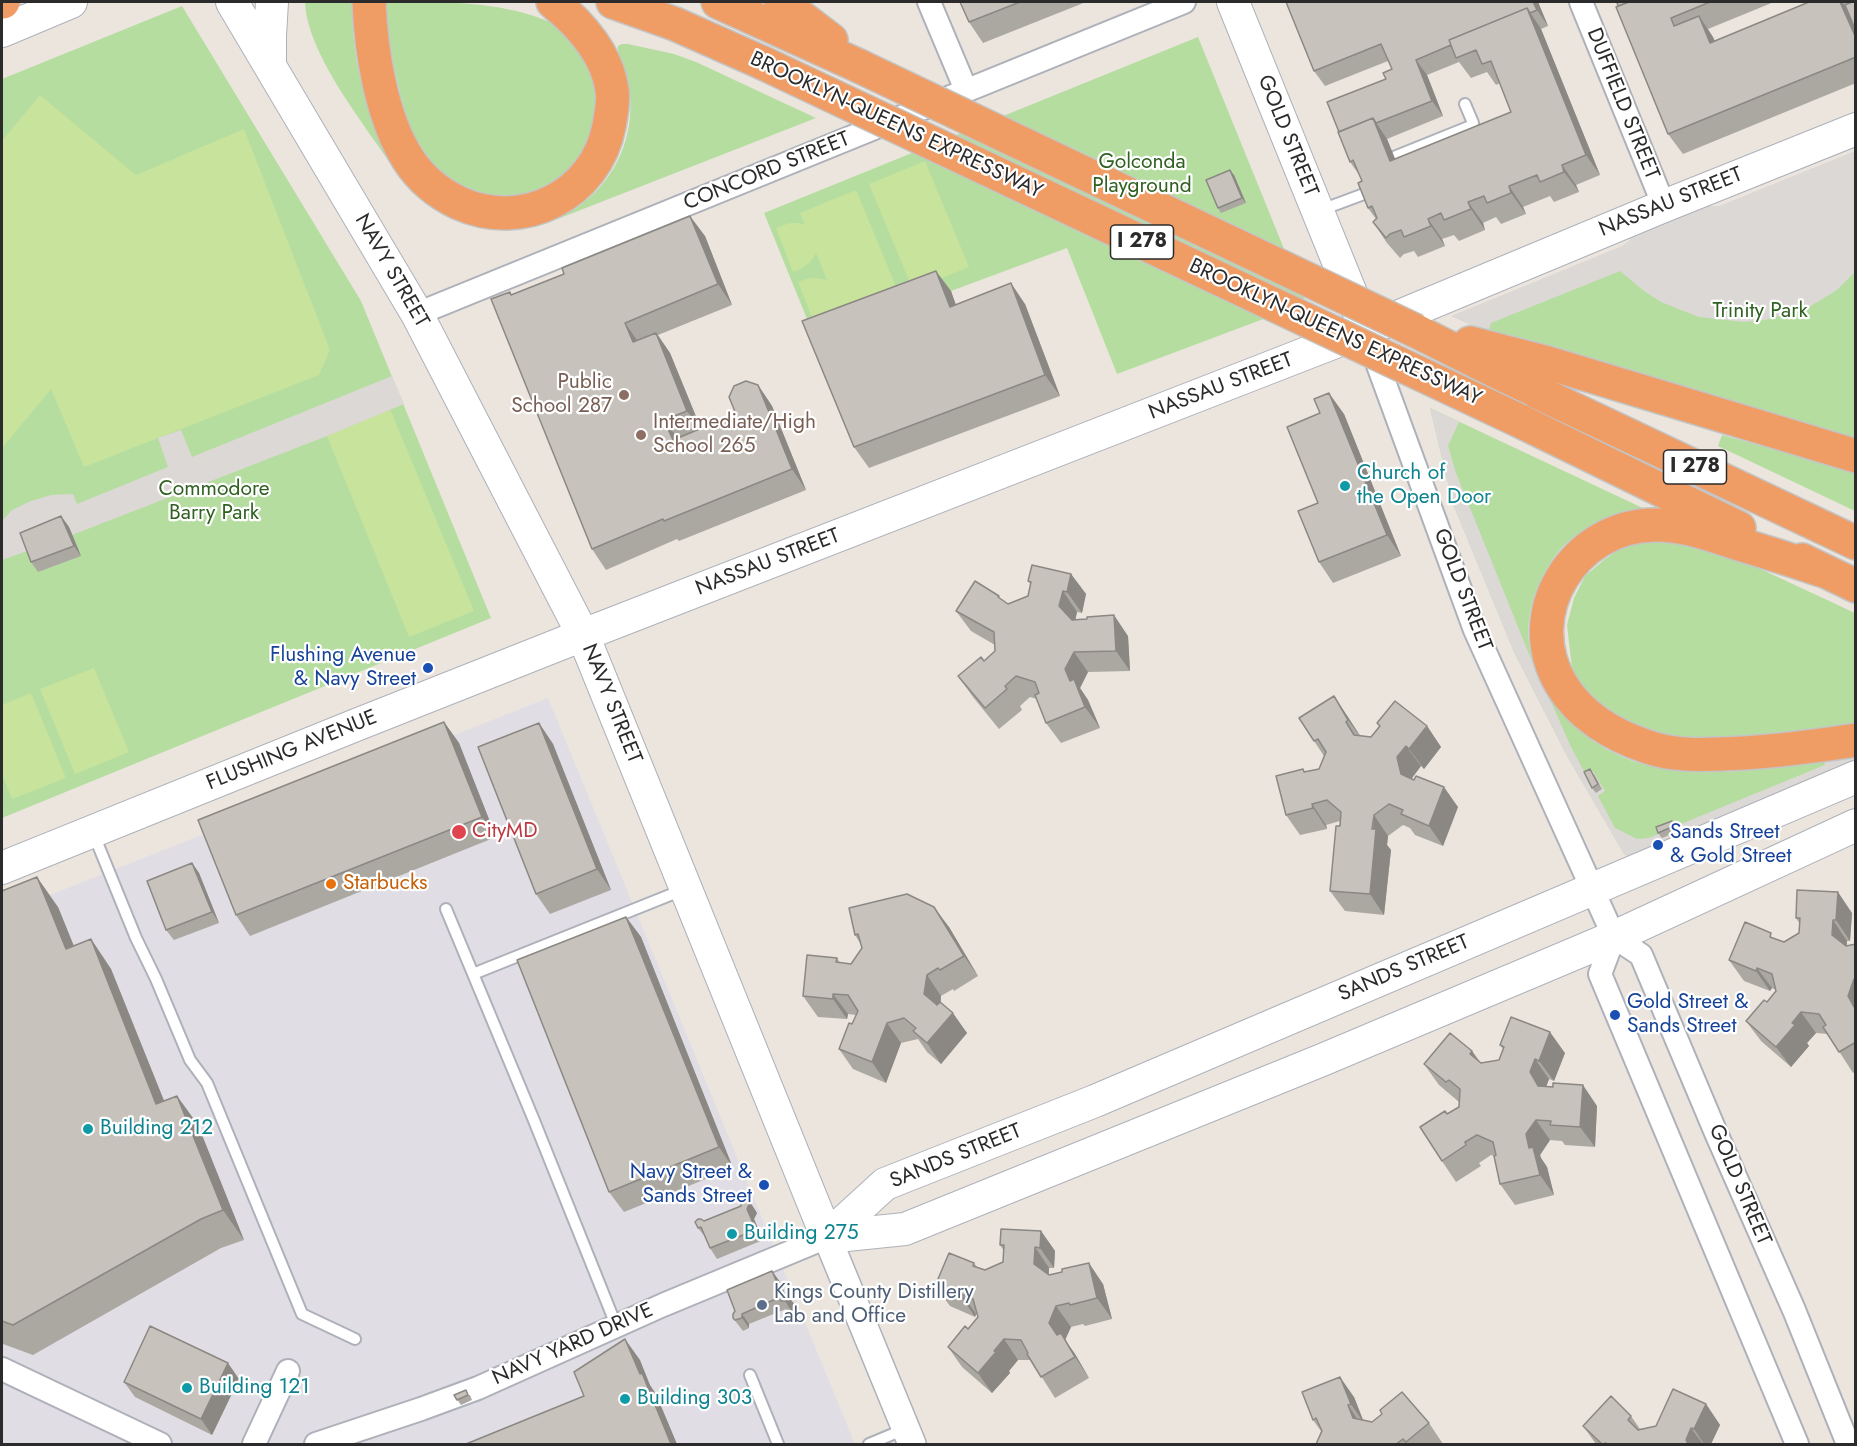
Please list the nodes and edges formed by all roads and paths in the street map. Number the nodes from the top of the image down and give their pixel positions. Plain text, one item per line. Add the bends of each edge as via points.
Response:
1 (71, 2) edge
2 (231, 2) edge
3 (272, 2) edge
4 (369, 2) edge
5 (553, 2) edge
6 (614, 2) edge
7 (718, 2) edge
8 (929, 2) edge
9 (1184, 2) edge
10 (1233, 2) edge
11 (1581, 2) edge
12 (783, 13) edge
13 (2, 31) edge
14 (270, 65) junction
15 (966, 90) junction
16 (1465, 104) dead end
17 (1856, 129) edge
18 (1394, 157) edge
19 (1372, 191) edge
20 (1664, 206) junction
21 (1318, 212) junction
22 (417, 314) junction
23 (1366, 330) junction
24 (1541, 377) junction
25 (1856, 456) edge
26 (1856, 543) edge
27 (1821, 570) junction
28 (1856, 586) edge
29 (583, 635) junction
30 (1856, 740) edge
31 (1856, 777) edge
32 (1856, 825) edge
33 (92, 832) junction
34 (2, 868) edge
35 (687, 888) junction
36 (1593, 889) junction
37 (446, 909) dead end
38 (1614, 937) junction
39 (473, 974) junction
40 (827, 1237) junction
41 (616, 1325) junction
42 (355, 1339) dead end
43 (2, 1369) edge
44 (288, 1371) dead end
45 (750, 1375) dead end
46 (909, 1437) edge
47 (160, 1444) edge
48 (254, 1444) edge
49 (316, 1444) edge
50 (778, 1444) edge
51 (869, 1444) edge
52 (1797, 1444) edge
53 (1848, 1444) edge

1 - 13 main road
2 - 14 main road, NAVY STREET
3 - 14 main road
4 - 5 highway via 371,42 383,97 408,159 434,188 450,199 472,209 518,213 566,194 586,176 599,156 611,113 612,90 606,67 581,27
6 - 27 highway, BROOKLYN-QUEENS EXPRESSWAY / I 278, bridge via 763,63 1520,421
7 - 12 highway, BROOKLYN-QUEENS EXPRESSWAY
8 - 15 street
9 - 15 street, CONCORD STREET
10 - 21 main road, GOLD STREET
11 - 20 street, DUFFIELD STREET
12 - 24 highway, BROOKLYN-QUEENS EXPRESSWAY / I 278, bridge via 824,33 859,66 1416,331
14 - 22 main road, NAVY STREET
15 - 22 street, CONCORD STREET
16 - 18 lane via 1472,126
17 - 20 main road, NASSAU STREET
19 - 21 lane
20 - 23 main road, NASSAU STREET
21 - 23 main road, GOLD STREET
22 - 29 main road, NAVY STREET
23 - 29 main road, NASSAU STREET
23 - 36 street, GOLD STREET via 1475,630
24 - 25 highway
24 - 26 highway, I 278
27 - 28 highway, BROOKLYN-QUEENS EXPRESSWAY / I 278
27 - 30 highway via 1676,526 1633,527 1594,543 1563,575 1550,610 1548,645 1557,674 1572,700 1605,728 1650,748 1675,754 1742,753
29 - 33 main road, FLUSHING AVENUE
29 - 35 main road, NAVY STREET
31 - 36 main road, SANDS STREET
32 - 38 main road
33 - 34 main road, FLUSHING AVENUE
33 - 42 lane via 190,1060 207,1083 302,1314
35 - 39 lane
35 - 40 main road, NAVY STREET
36 - 38 street, GOLD STREET
36 - 40 main road, SANDS STREET via 1095,1101 885,1184
37 - 39 lane
38 - 40 main road via 904,1229
38 - 52 street via 1600,974
38 - 53 street, GOLD STREET via 1641,955
39 - 41 lane
40 - 41 street, NAVY YARD DRIVE
40 - 46 street, NAVY STREET
41 - 49 street, NAVY YARD DRIVE via 463,1394
43 - 47 street
44 - 48 street
45 - 50 lane
46 - 51 lane

